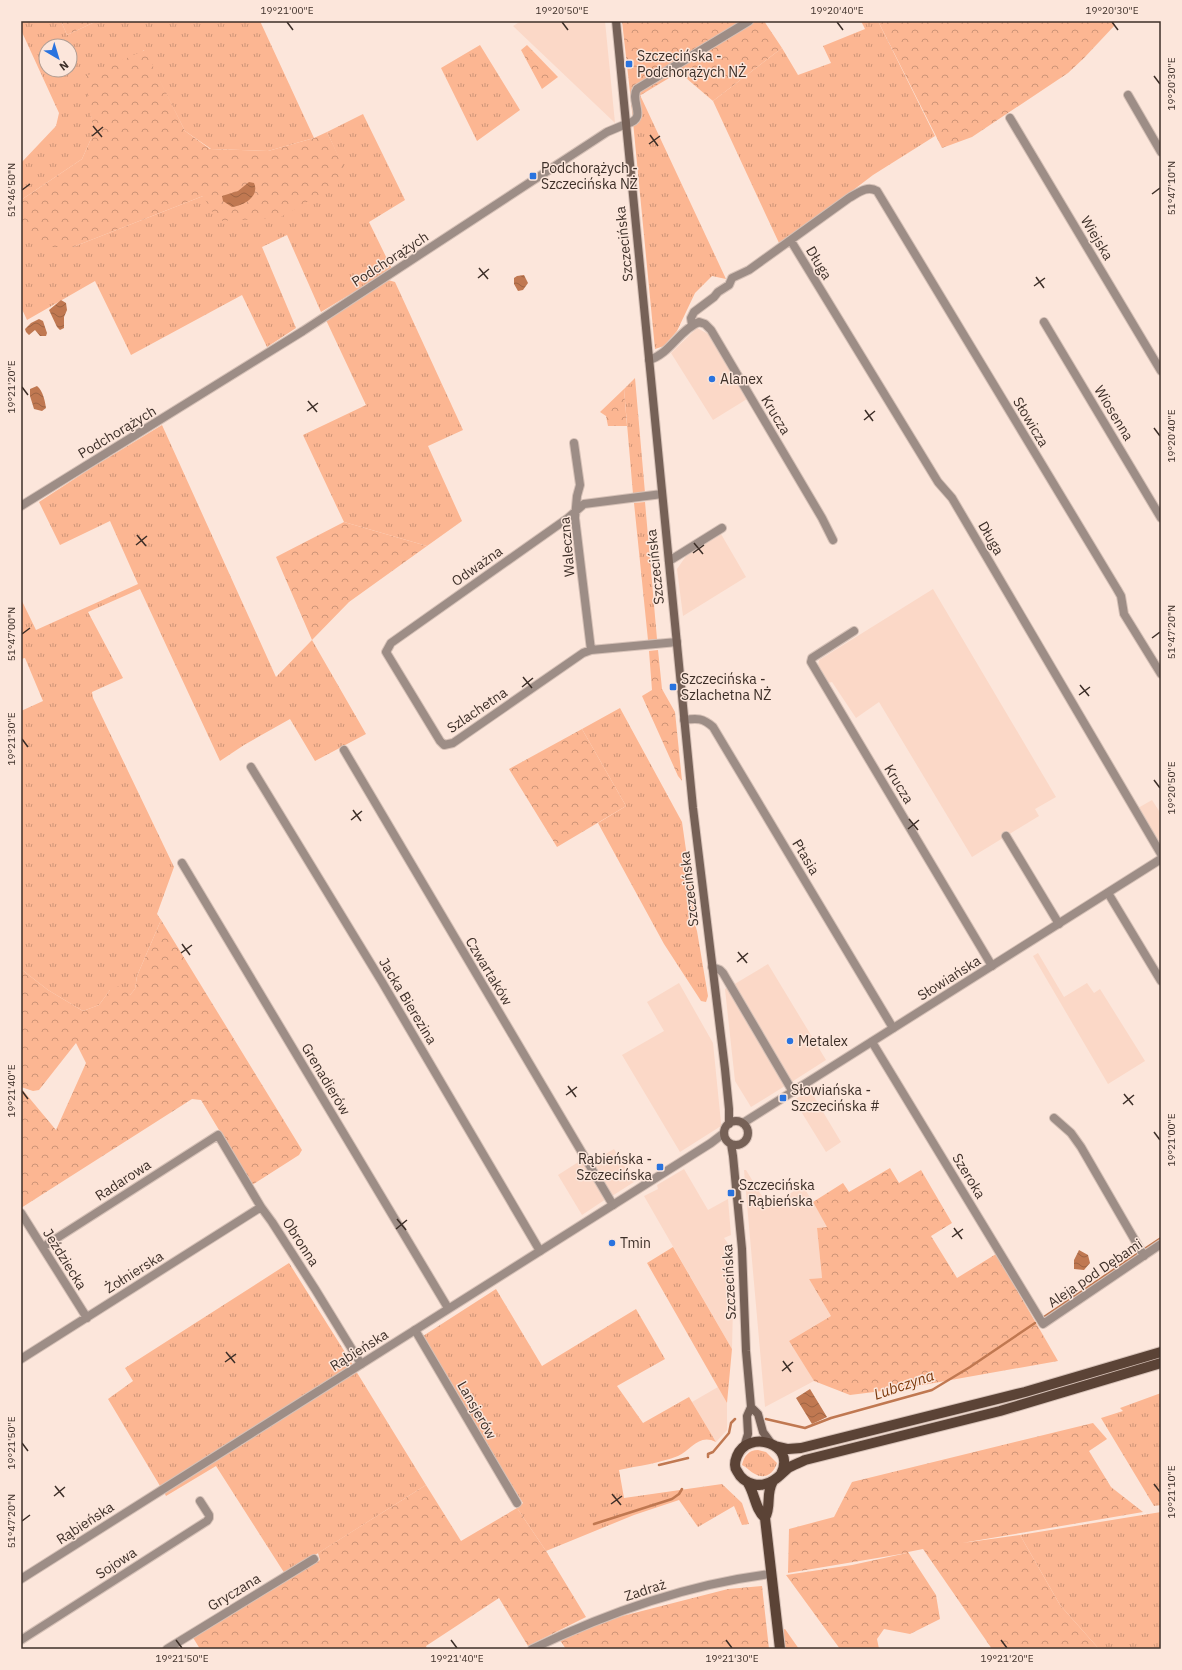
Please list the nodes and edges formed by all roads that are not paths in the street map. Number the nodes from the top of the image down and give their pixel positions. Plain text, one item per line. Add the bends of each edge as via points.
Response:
1 (616, 21) edge
2 (749, 21) edge
3 (1128, 95) dead end
4 (1010, 118) dead end
5 (626, 124) junction
6 (1161, 152) edge
7 (791, 241) junction
8 (1044, 322) dead end
9 (692, 325) junction
10 (649, 360) junction
11 (1161, 371) edge
12 (574, 444) dead end
13 (662, 494) junction
14 (21, 506) edge
15 (577, 509) junction
16 (1161, 518) edge
17 (722, 528) dead end
18 (833, 540) dead end
19 (669, 561) junction
20 (854, 631) dead end
21 (677, 642) junction
22 (391, 643) joint
23 (591, 650) junction
24 (1161, 674) edge
25 (684, 720) junction
26 (344, 750) dead end
27 (251, 767) dead end
28 (1006, 836) dead end
29 (1161, 854) edge
30 (1161, 859) edge
31 (182, 863) dead end
32 (1108, 893) junction
33 (1059, 924) junction
34 (992, 966) junction
35 (712, 968) junction
36 (1161, 981) edge
37 (894, 1028) junction
38 (872, 1042) junction
39 (793, 1092) junction
40 (1054, 1118) dead end
41 (741, 1123) junction
42 (218, 1135) joint
43 (730, 1141) junction
44 (613, 1205) junction
45 (261, 1207) junction
46 (21, 1213) edge
47 (1161, 1244) edge
48 (43, 1247) junction
49 (540, 1251) junction
50 (1144, 1256) junction
51 (448, 1308) junction
52 (87, 1318) junction
53 (1043, 1324) joint
54 (415, 1330) junction
55 (1161, 1352) edge
56 (21, 1359) edge
57 (1161, 1363) edge
58 (361, 1364) junction
59 (752, 1407) junction
60 (773, 1445) junction
61 (744, 1447) junction
62 (781, 1474) junction
63 (773, 1481) junction
64 (748, 1483) junction
65 (200, 1501) dead end
66 (517, 1503) dead end
67 (764, 1518) junction
68 (314, 1559) dead end
69 (771, 1574) junction
70 (21, 1579) edge
71 (21, 1640) edge
72 (167, 1649) edge
73 (532, 1649) edge
74 (780, 1649) edge

1 - 5 main road, Szczecińska
2 - 5 street, Podchorążych via 637,89 637,117
3 - 6 street
4 - 11 street, Wiejska
5 - 10 main road, Szczecińska
5 - 14 street, Podchorążych via 607,132 303,331
7 - 9 street via 749,270 732,278 729,285 694,312 691,318
7 - 24 street, Słowicza via 862,190 871,188 877,191 1117,590 1124,614
7 - 29 street, Długa via 938,482 952,498
8 - 16 street, Wiosenna
9 - 10 street via 662,354
9 - 18 street, Krucza via 699,322 711,330
10 - 13 main road, Szczecińska
12 - 15 street, Waleczna via 580,485
13 - 15 street via 589,503
13 - 19 main road, Szczecińska
15 - 22 street, Odważna via 568,518
15 - 23 street, Waleczna via 575,518
17 - 19 street
19 - 21 main road, Szczecińska
20 - 34 street, Krucza via 812,658 811,662
21 - 23 street, Szlachetna
21 - 25 main road, Szczecińska
22 - 23 street, Szlachetna via 386,652 389,658 444,745 453,743 579,655
25 - 35 main road, Szczecińska
25 - 37 street, Ptasia via 697,718 713,727
26 - 44 street, Czwartaków
27 - 49 street, Jacka Bierezina via 386,988
28 - 33 street
30 - 32 street, Słowiańska
31 - 51 street, Grenadierów
32 - 33 street, Słowiańska
32 - 36 street
33 - 34 street, Słowiańska
34 - 37 street, Słowiańska
35 - 39 street via 723,973
35 - 41 main road, Szczecińska via 729,1109
37 - 38 street, Słowiańska
38 - 39 street, Słowiańska
38 - 53 street, Szeroka
39 - 41 street, Słowiańska
40 - 50 street via 1071,1133
41 - 43 main road via 724,1130
41 - 43 main road via 748,1134 745,1142
42 - 45 street, Obronna
42 - 48 street, Radarowa
43 - 44 street, Rąbieńska via 711,1143
43 - 59 main road, Szczecińska via 742,1249 746,1351
44 - 49 street, Rąbieńska
45 - 52 street, Żołnierska
45 - 58 street, Obronna
46 - 48 street, Jeździecka
47 - 50 street, Aleja pod Dębami
48 - 52 street, Jeździecka
49 - 51 street, Rąbieńska
50 - 53 street, Aleja pod Dębami
51 - 54 street, Rąbieńska
52 - 56 street, Żołnierska
54 - 58 street, Rąbieńska
54 - 66 street, Lansjerów
55 - 60 main road via 1025,1392 800,1448 788,1449
57 - 62 main road via 1000,1411 805,1460
58 - 70 street, Rąbieńska
59 - 60 main road, Szczecińska via 758,1414 763,1432
59 - 61 main road, Szczecińska via 747,1416 748,1434
60 - 61 main road via 754,1442
60 - 62 main road via 784,1459
61 - 64 main road via 738,1454 735,1467
62 - 63 main road
63 - 64 main road via 759,1485
63 - 67 main road via 768,1490 769,1508
64 - 67 main road via 755,1496 758,1510
65 - 71 street, Sojowa via 209,1515 207,1521
67 - 69 main road
68 - 72 street, Gryczana
69 - 73 street, Zadraż via 727,1580 671,1595 605,1617
69 - 74 main road

